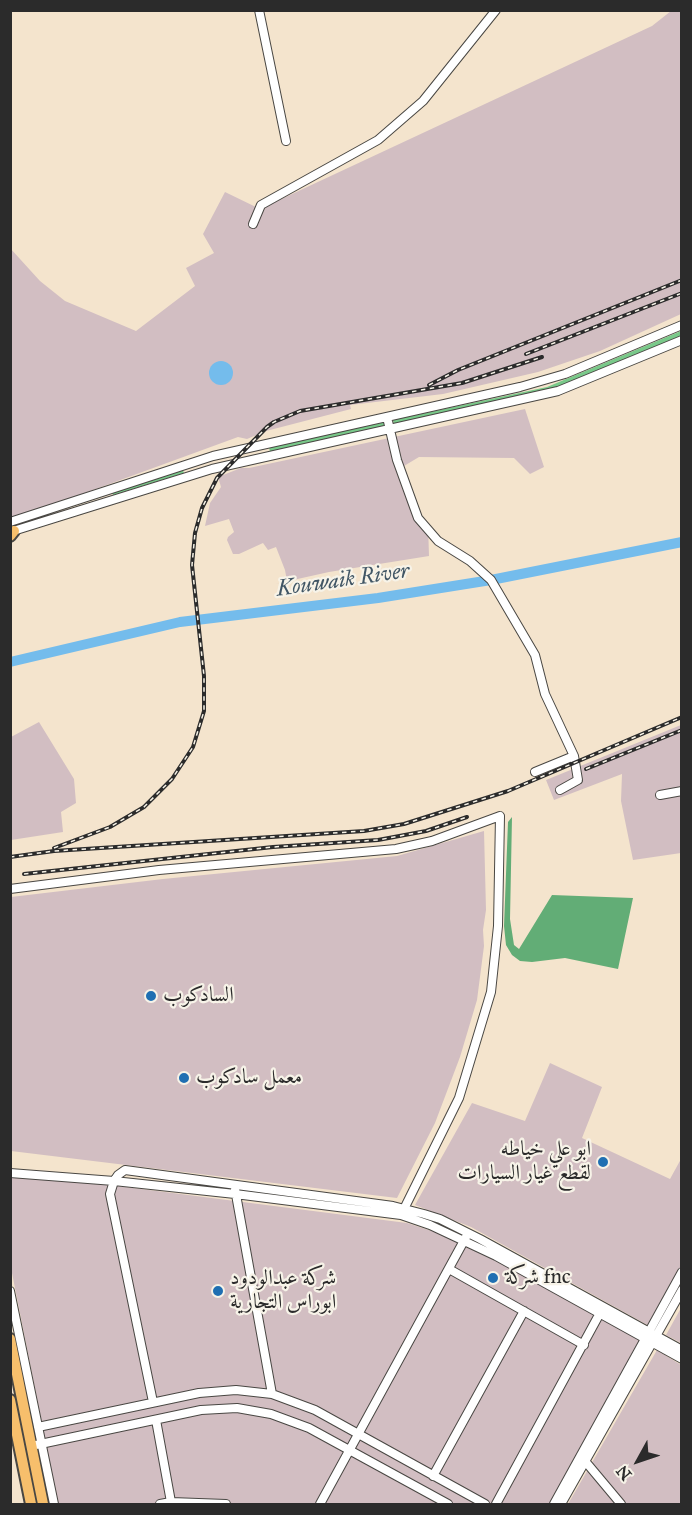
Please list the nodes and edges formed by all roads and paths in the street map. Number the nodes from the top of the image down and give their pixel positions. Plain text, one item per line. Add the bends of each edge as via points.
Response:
1 (259, 10) edge
2 (496, 10) edge
3 (286, 141) dead end
4 (254, 224) dead end
5 (681, 325) edge
6 (681, 340) edge
7 (387, 417) junction
8 (390, 429) junction
9 (11, 530) edge
10 (574, 756) junction
11 (534, 772) dead end
12 (560, 790) dead end
13 (681, 791) edge
14 (660, 795) dead end
15 (10, 889) edge
16 (10, 1173) edge
17 (114, 1180) junction
18 (234, 1185) junction
19 (235, 1194) junction
20 (310, 1199) junction
21 (402, 1212) junction
22 (466, 1237) junction
23 (449, 1269) junction
24 (681, 1272) edge
25 (681, 1290) edge
26 (10, 1291) edge
27 (524, 1311) junction
28 (600, 1314) junction
29 (650, 1337) junction
30 (10, 1339) edge
31 (584, 1345) junction
32 (681, 1350) edge
33 (681, 1359) edge
34 (272, 1394) junction
35 (10, 1400) edge
36 (153, 1402) junction
37 (156, 1420) junction
38 (13, 1421) edge
39 (38, 1427) junction
40 (357, 1434) junction
41 (36, 1445) junction
42 (349, 1450) junction
43 (585, 1461) junction
44 (433, 1476) junction
45 (171, 1502) junction
46 (31, 1504) edge
47 (43, 1504) edge
48 (54, 1504) edge
49 (160, 1504) edge
50 (226, 1504) edge
51 (320, 1504) edge
52 (448, 1504) edge
53 (485, 1504) edge
54 (496, 1504) edge
55 (554, 1504) edge
56 (561, 1504) edge
57 (621, 1504) edge

1 - 3 street
2 - 4 street via 423,101 378,140 261,205
5 - 7 street via 565,374
6 - 8 street via 558,391
7 - 8 street
7 - 9 street via 213,456
8 - 9 street via 212,469
8 - 10 street via 418,518 438,541 491,580 535,655 545,694
10 - 11 street
10 - 12 street via 578,780
13 - 14 street
15 - 21 street via 159,870 396,849 432,841 500,816 498,926 491,992 459,1098
16 - 17 street
17 - 18 street via 121,1172 131,1170
17 - 19 street
17 - 36 street via 111,1201
18 - 19 street
18 - 20 street
19 - 20 street
19 - 34 street
20 - 21 street
21 - 22 street via 440,1220
22 - 23 street
22 - 28 street
22 - 29 street
23 - 27 street
23 - 40 street
24 - 29 street
25 - 29 street
26 - 39 street
27 - 31 street
27 - 44 street
28 - 29 street
28 - 31 street
29 - 32 street
29 - 33 street
29 - 43 street
29 - 55 street
30 - 41 highway
31 - 54 street
34 - 36 street via 236,1390
34 - 40 street via 315,1410
35 - 38 highway
36 - 39 street
37 - 41 street
37 - 42 street via 201,1410 271,1413
37 - 45 street
38 - 46 highway
39 - 41 street
40 - 42 street
40 - 44 street
41 - 47 highway
41 - 48 street
42 - 51 street
42 - 52 street
43 - 56 street
43 - 57 street
44 - 53 street
45 - 49 street
45 - 50 street

